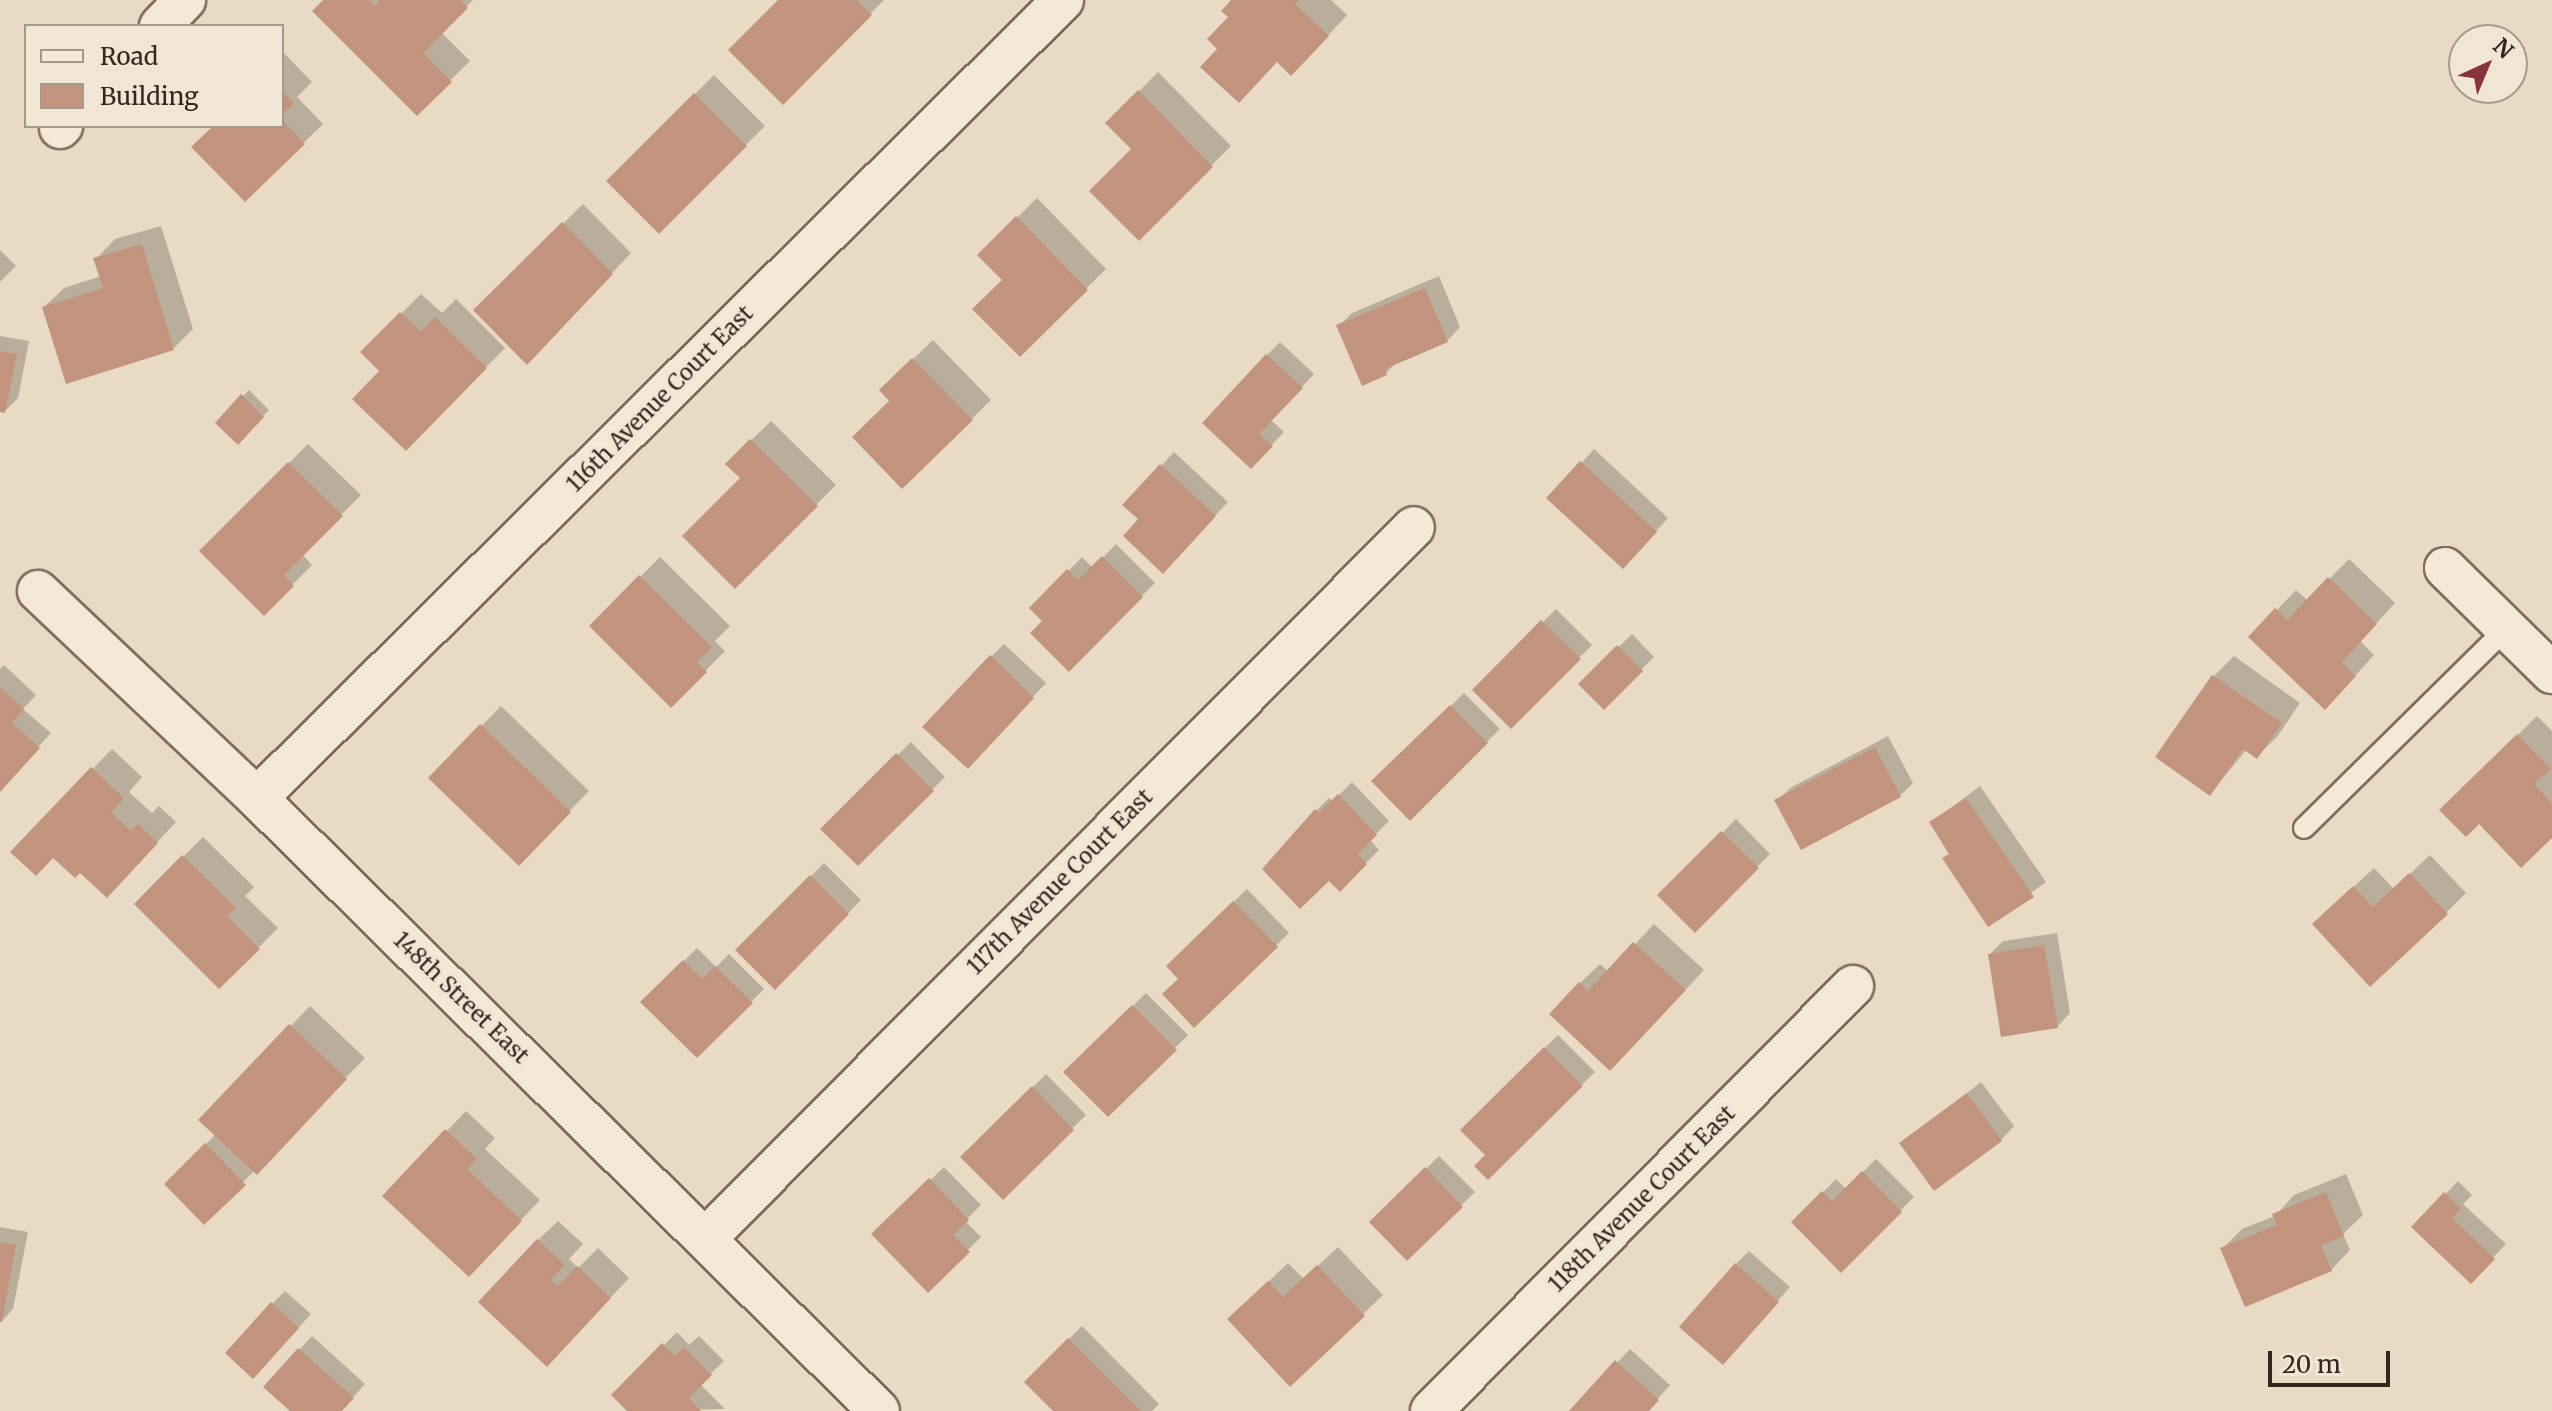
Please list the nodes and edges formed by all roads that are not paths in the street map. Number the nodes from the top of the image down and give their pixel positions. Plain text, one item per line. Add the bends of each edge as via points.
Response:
1 (185, 0) edge
2 (1063, 0) edge
3 (162, 24) edge
4 (1414, 527) dead end
5 (2445, 568) dead end
6 (38, 591) dead end
7 (2506, 629) junction
8 (2552, 673) edge
9 (257, 798) junction
10 (2304, 828) dead end
11 (1853, 986) dead end
12 (706, 1238) junction
13 (879, 1411) edge
14 (1431, 1411) edge

1 - 3 street
2 - 9 street, 116th Avenue Court East
4 - 12 street, 117th Avenue Court East
5 - 7 street
6 - 9 street, 148th Street East
7 - 8 street
7 - 10 lane
9 - 12 street, 148th Street East
11 - 14 street, 118th Avenue Court East
12 - 13 street, 148th Street East

